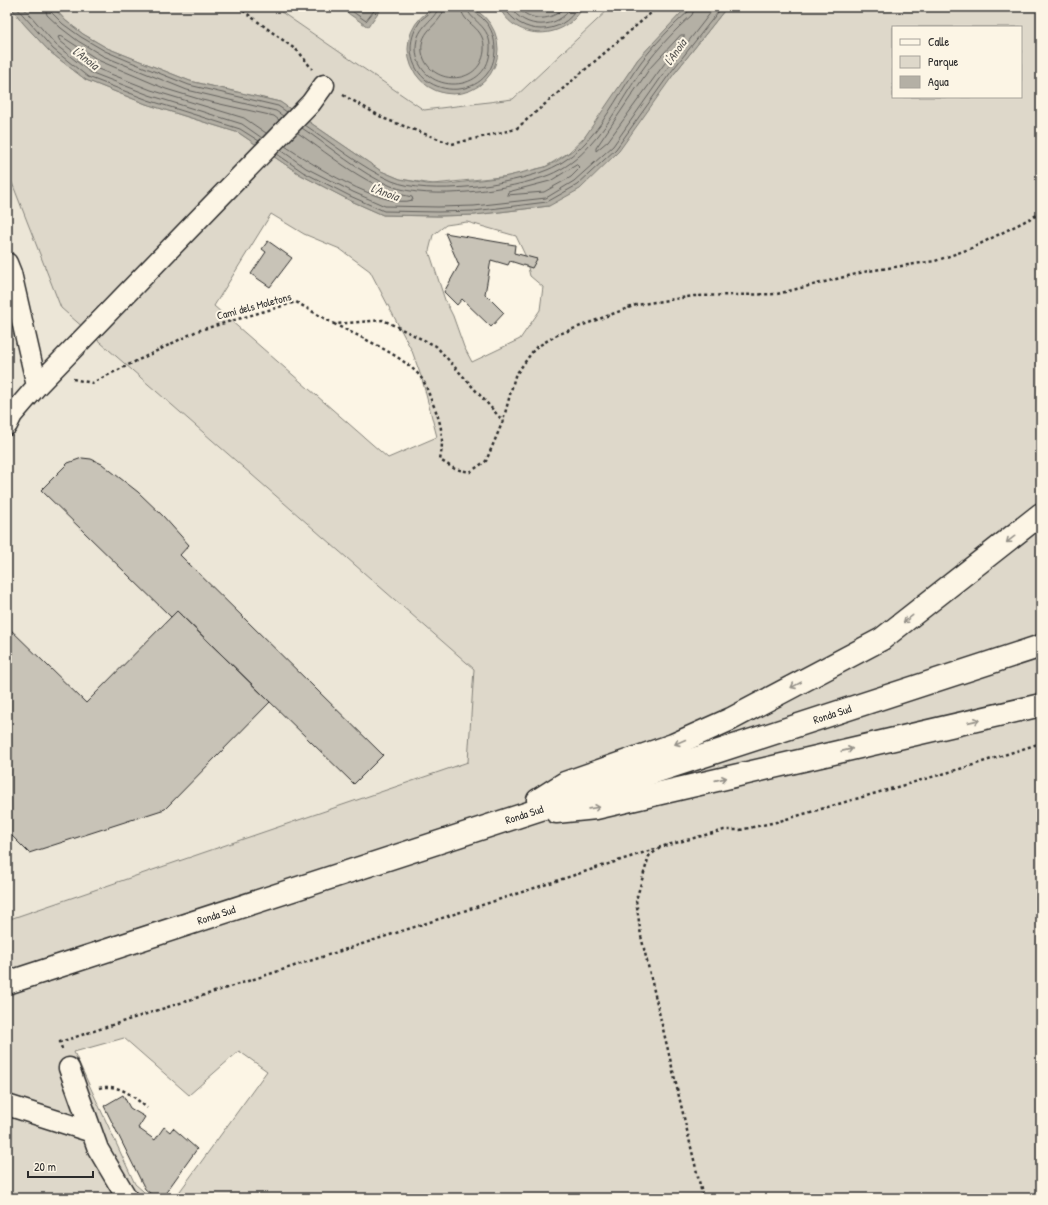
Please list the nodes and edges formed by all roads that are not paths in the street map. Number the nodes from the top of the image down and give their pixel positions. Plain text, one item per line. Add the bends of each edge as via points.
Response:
1 (324, 85) road end
2 (7, 263) edge
3 (43, 380) junction
4 (7, 425) edge
5 (1041, 514) edge
6 (1041, 646) edge
7 (1041, 705) edge
8 (513, 817) junction
9 (7, 983) edge
10 (69, 1068) road end
11 (7, 1105) edge
12 (92, 1132) junction
13 (127, 1198) edge

1 - 3 street via 311,103
2 - 3 street
3 - 4 street via 12,415
5 -> 8 highway via 882,639 731,719 673,745 565,783
6 - 8 highway, Ronda Sud
8 -> 7 highway via 596,808
8 - 9 highway, Ronda Sud
10 - 12 street
11 - 12 street
12 - 13 street via 98,1149

